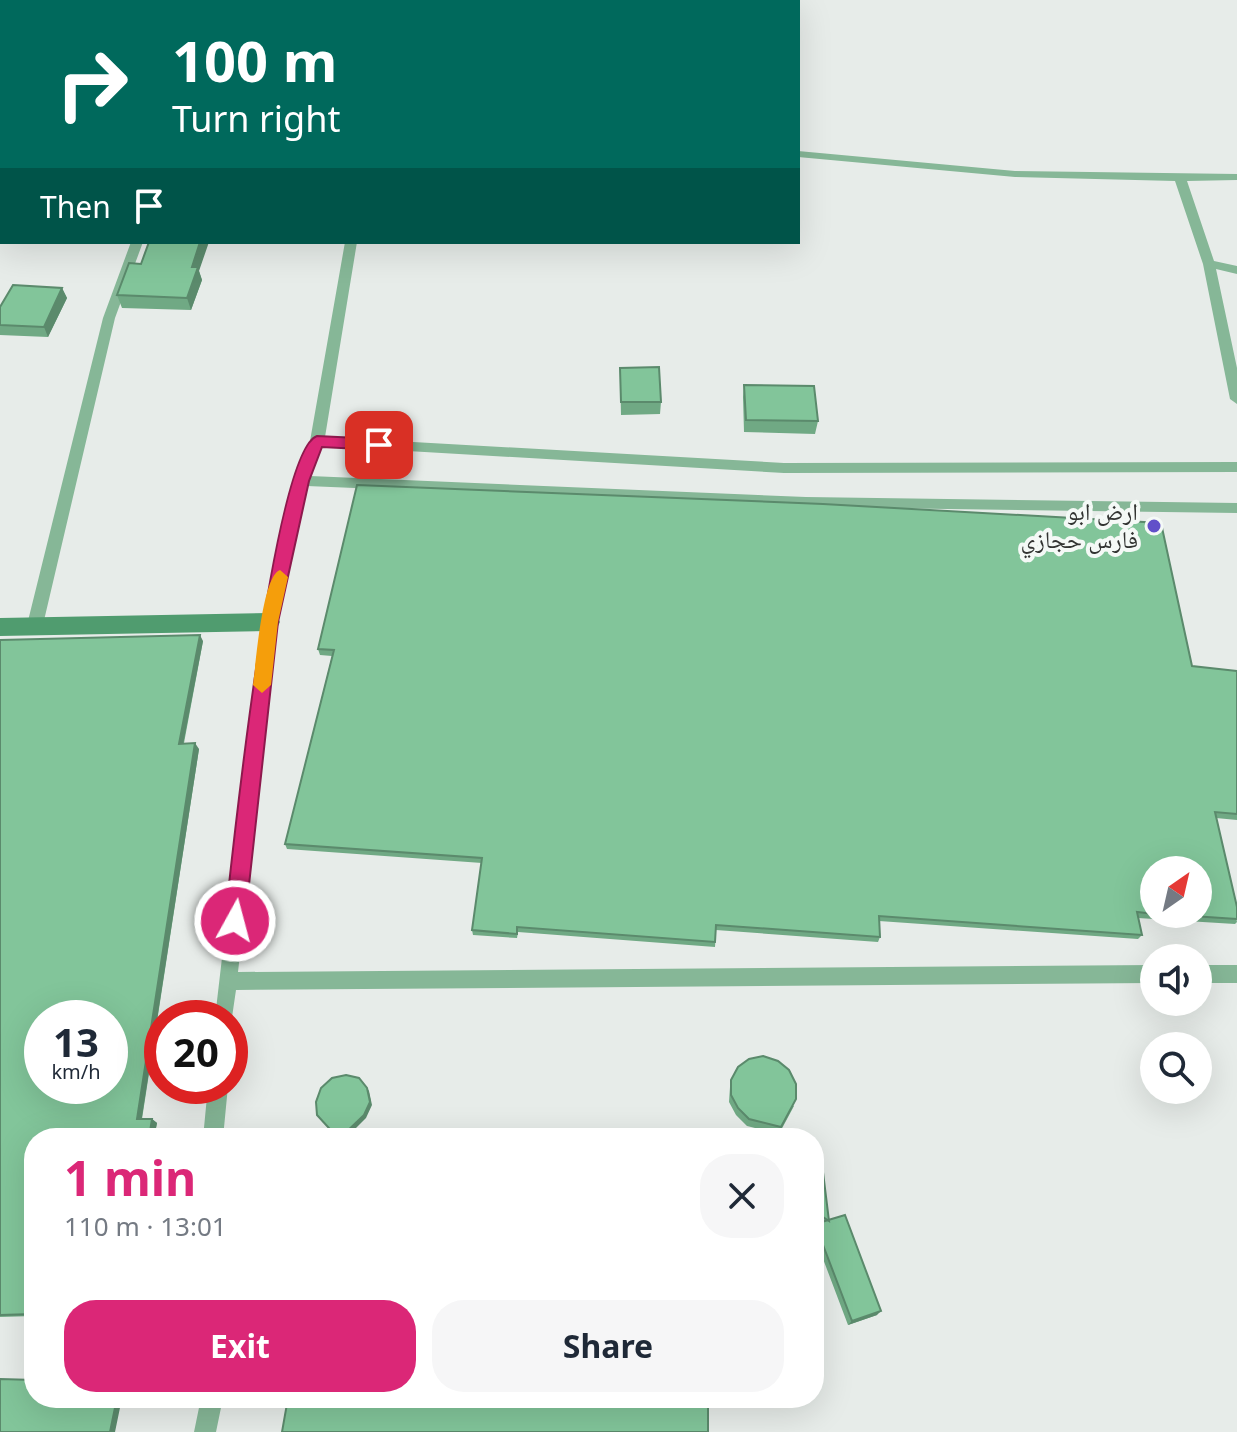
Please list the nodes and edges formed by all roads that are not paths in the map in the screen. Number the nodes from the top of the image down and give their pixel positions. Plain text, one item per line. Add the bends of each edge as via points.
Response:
1 (800, 154) edge
2 (1237, 177) edge
3 (1180, 178) junction
4 (136, 244) edge
5 (351, 244) edge
6 (1209, 264) junction
7 (1237, 270) edge
8 (1237, 399) edge
9 (317, 441) junction
10 (1237, 467) edge
11 (301, 481) junction
12 (1237, 508) edge
13 (269, 622) junction
14 (0, 627) edge
15 (34, 629) junction
16 (1140, 974) edge
17 (1212, 974) edge
18 (1237, 974) edge
19 (228, 981) junction
20 (226, 1000) edge
21 (216, 1104) edge
22 (214, 1128) edge
23 (210, 1408) edge
24 (205, 1432) edge

1 - 3 lane via 1015,174
2 - 3 lane
3 - 6 lane
4 - 15 lane via 109,318
5 - 9 lane
6 - 7 lane
6 - 8 lane
9 - 10 lane via 784,468
9 - 11 lane
11 - 12 lane via 806,502
11 - 13 lane
13 - 15 street
13 - 19 lane
14 - 15 street
16 - 19 lane
17 - 18 lane
19 - 20 lane
21 - 22 lane
23 - 24 lane

